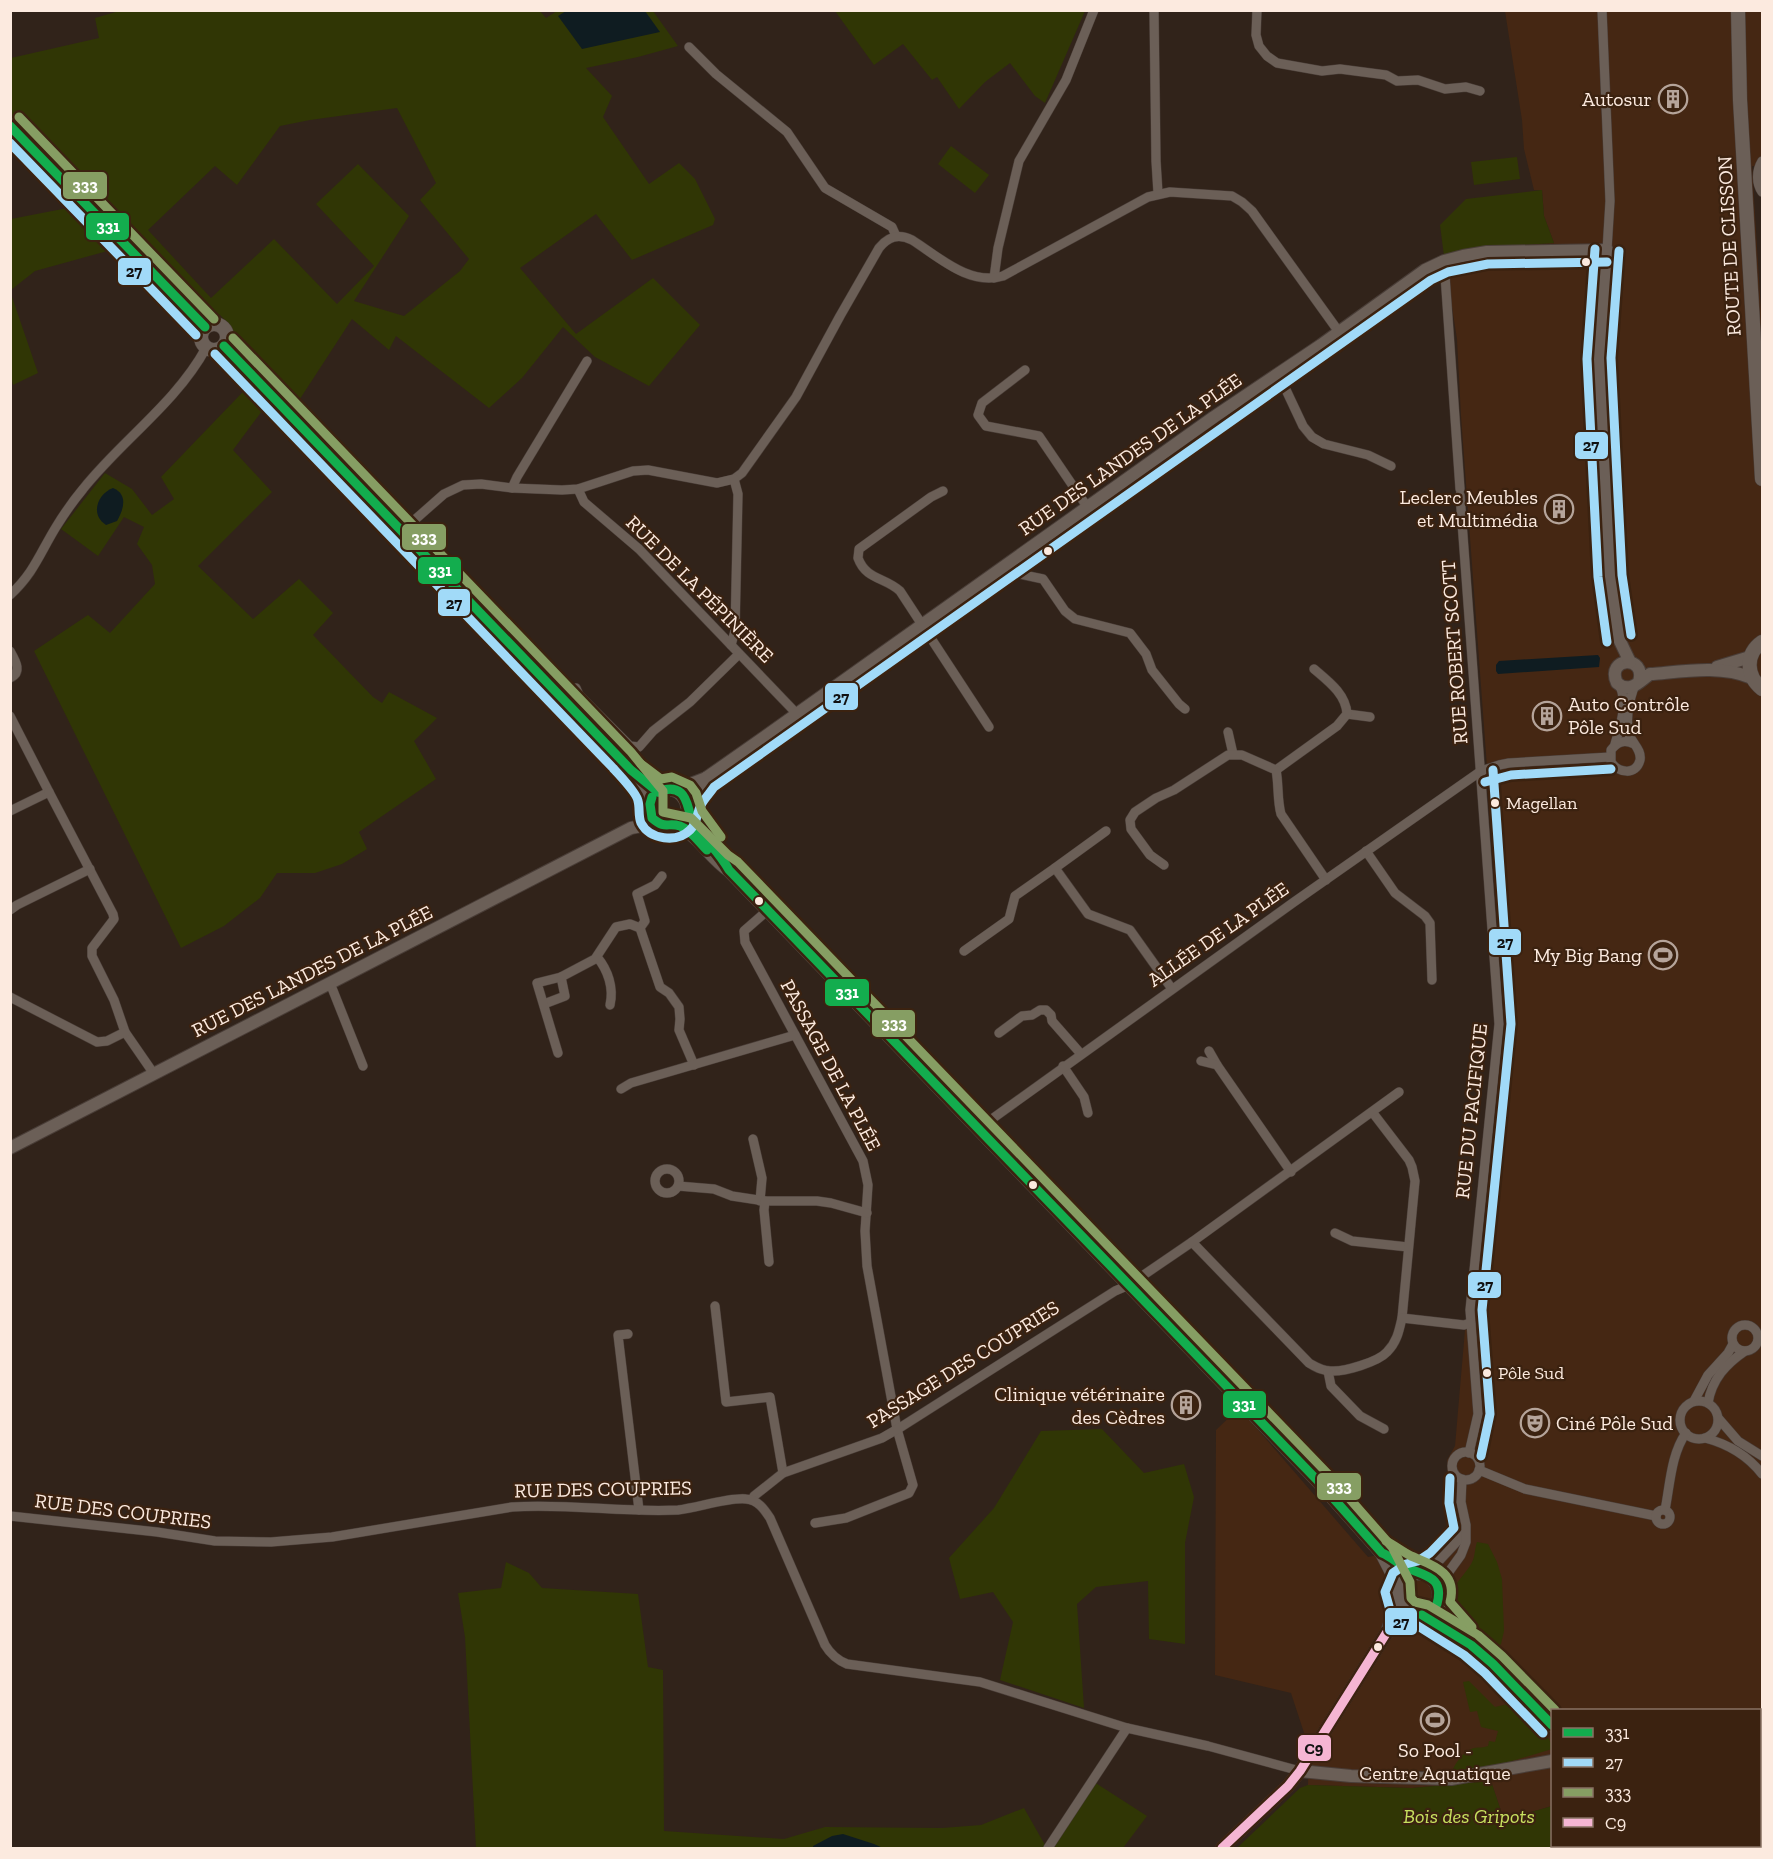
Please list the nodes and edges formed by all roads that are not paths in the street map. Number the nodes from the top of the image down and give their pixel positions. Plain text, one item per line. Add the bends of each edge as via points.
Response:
1 (1094, 10) edge
2 (1154, 10) edge
3 (1257, 10) edge
4 (1602, 10) edge
5 (1738, 10) edge
6 (689, 47) dead end
7 (1480, 91) dead end
8 (10, 125) edge
9 (1762, 161) edge
10 (1762, 192) edge
11 (1158, 193) junction
12 (896, 236) junction
13 (1607, 249) junction
14 (1444, 261) junction
15 (994, 278) junction
16 (205, 327) junction
17 (1339, 332) junction
18 (224, 346) junction
19 (206, 348) junction
20 (587, 362) dead end
21 (1025, 370) dead end
22 (1279, 375) junction
23 (1391, 466) dead end
24 (734, 479) junction
25 (1762, 479) edge
26 (512, 488) junction
27 (578, 489) junction
28 (943, 491) dead end
29 (1088, 508) junction
30 (402, 531) junction
31 (1006, 566) junction
32 (10, 595) edge
33 (924, 625) junction
34 (1762, 642) edge
35 (731, 645) junction
36 (10, 651) edge
37 (739, 654) junction
38 (1750, 657) junction
39 (1628, 664) junction
40 (1314, 669) dead end
41 (1709, 670) junction
42 (1650, 674) junction
43 (10, 678) edge
44 (1752, 678) junction
45 (1636, 685) junction
46 (1620, 686) junction
47 (576, 688) dead end
48 (1762, 689) edge
49 (1185, 709) dead end
50 (797, 714) junction
51 (1347, 714) junction
52 (10, 717) edge
53 (1370, 717) dead end
54 (989, 727) dead end
55 (1228, 732) dead end
56 (1615, 744) junction
57 (1634, 744) junction
58 (1233, 754) junction
59 (1610, 756) junction
60 (1276, 770) junction
61 (1481, 771) junction
62 (706, 778) junction
63 (675, 790) junction
64 (49, 792) junction
65 (653, 800) junction
66 (687, 807) junction
67 (10, 811) edge
68 (657, 823) junction
69 (676, 825) junction
70 (631, 828) junction
71 (1106, 831) dead end
72 (1366, 851) junction
73 (1164, 865) dead end
74 (1055, 868) junction
75 (90, 869) junction
76 (729, 870) junction
77 (662, 876) dead end
78 (1326, 880) junction
79 (10, 910) edge
80 (768, 910) junction
81 (640, 928) junction
82 (964, 951) dead end
83 (597, 957) junction
84 (561, 976) junction
85 (1432, 980) dead end
86 (330, 983) junction
87 (1172, 989) junction
88 (10, 998) edge
89 (544, 1004) junction
90 (610, 1005) dead end
91 (125, 1032) junction
92 (999, 1033) dead end
93 (795, 1035) junction
94 (1209, 1050) dead end
95 (558, 1053) dead end
96 (1081, 1054) junction
97 (1201, 1061) dead end
98 (694, 1065) junction
99 (1217, 1065) junction
100 (363, 1066) dead end
101 (1064, 1066) junction
102 (154, 1074) junction
103 (621, 1089) dead end
104 (1399, 1092) dead end
105 (1088, 1113) dead end
106 (1373, 1113) junction
107 (978, 1129) junction
108 (753, 1139) dead end
109 (10, 1148) edge
110 (1291, 1172) junction
111 (678, 1186) dead end
112 (762, 1201) junction
113 (867, 1213) junction
114 (1335, 1233) dead end
115 (1191, 1242) junction
116 (1408, 1247) junction
117 (769, 1262) dead end
118 (1129, 1285) junction
119 (715, 1306) dead end
120 (1402, 1318) junction
121 (1470, 1323) junction
122 (628, 1334) dead end
123 (1733, 1344) junction
124 (1746, 1351) junction
125 (1328, 1371) junction
126 (1694, 1401) junction
127 (1708, 1403) junction
128 (1719, 1419) junction
129 (897, 1429) junction
130 (1384, 1430) dead end
131 (1686, 1433) junction
132 (1705, 1438) junction
133 (1469, 1453) junction
134 (1762, 1456) edge
135 (1479, 1470) junction
136 (783, 1473) junction
137 (1762, 1474) edge
138 (1462, 1479) junction
139 (752, 1500) junction
140 (639, 1510) junction
141 (10, 1516) edge
142 (815, 1523) dead end
143 (1466, 1533) junction
144 (1382, 1553) junction
145 (1420, 1573) junction
146 (1398, 1593) junction
147 (1438, 1598) junction
148 (1418, 1615) junction
149 (1387, 1632) junction
150 (1472, 1645) junction
151 (1551, 1724) edge
152 (1127, 1728) junction
153 (1551, 1761) edge
154 (1300, 1771) junction
155 (1048, 1848) edge
156 (1222, 1848) edge

1 - 15 street via 1066,80 1019,161
2 - 11 street
3 - 7 street via 1259,46 1277,63 1322,71 1340,69 1386,75 1397,81 1418,80 1445,88
4 - 13 street via 1610,201
5 - 25 main road, ROUTE DE CLISSON
6 - 12 street via 787,132 825,188 892,227
8 - 16 main road
9 - 10 street via 1757,177
11 - 15 street
11 - 17 street via 1232,196 1242,202
12 - 15 street via 912,240 966,275
12 - 24 street via 879,248 796,398
13 - 14 street, RUE DES LANDES DE LA PLÉE via 1487,252
13 - 39 street via 1599,358 1610,576 1619,639
14 - 17 street, RUE DES LANDES DE LA PLÉE via 1425,270
14 - 61 street, RUE ROBERT SCOTT
16 - 18 main road via 218,324 225,329
16 - 19 main road via 201,338
17 - 22 street, RUE DES LANDES DE LA PLÉE
18 - 19 main road
18 - 30 main road
19 - 32 street via 182,384 82,490 25,581
20 - 26 street
21 - 29 street via 982,403 978,415 986,426 1039,436
22 - 23 street via 1312,437
22 - 29 street, RUE DES LANDES DE LA PLÉE
24 - 27 street via 717,483 648,470
24 - 35 street via 738,494 735,631
26 - 27 street
26 - 30 street via 463,485 444,494
27 - 35 street, RUE DE LA PÉPINIÈRE via 584,502 639,549
28 - 33 street via 859,549 858,554 868,574 898,589
29 - 31 street, RUE DES LANDES DE LA PLÉE
30 - 65 main road via 631,770
31 - 33 street, RUE DES LANDES DE LA PLÉE
31 - 49 street via 1011,572 1043,579 1075,619 1130,633 1146,654 1152,670
33 - 50 street, RUE DES LANDES DE LA PLÉE
33 - 54 street
34 - 38 main road
35 - 37 street, RUE DE LA PÉPINIÈRE
36 - 43 street via 18,671
37 - 47 street via 639,747 630,747
37 - 50 street, RUE DE LA PÉPINIÈRE
38 - 41 street
38 - 44 main road
39 - 42 street
39 - 45 street via 1639,669 1641,676
39 - 46 street via 1615,670
40 - 51 street via 1333,686 1346,705
41 - 42 street
41 - 44 street
42 - 45 street
44 - 48 main road
45 - 46 street
45 - 57 street via 1629,703 1628,724
46 - 56 street via 1624,700
50 - 62 street, RUE DES LANDES DE LA PLÉE
51 - 53 street
51 - 60 street
52 - 64 street
55 - 58 street
56 - 57 street
56 - 59 street
57 - 59 street via 1640,758 1629,771 1614,767
58 - 60 street
58 - 73 street via 1156,798 1130,820 1131,829 1150,855
59 - 61 street, ALLÉE DE LA PLÉE via 1509,763
60 - 78 street via 1281,814
61 - 72 street, ALLÉE DE LA PLÉE
61 - 121 street, RUE DU PACIFIQUE via 1499,1024
62 - 63 street, RUE DES LANDES DE LA PLÉE
62 - 66 street, RUE DES LANDES DE LA PLÉE
63 - 65 main road via 664,789
63 - 66 main road via 685,798
64 - 67 street
64 - 75 street
65 - 68 main road via 652,819
65 - 70 street, RUE DES LANDES DE LA PLÉE
66 - 69 main road via 682,821
66 - 76 main road
68 - 69 main road
68 - 70 street, RUE DES LANDES DE LA PLÉE
69 - 76 main road via 690,832
70 - 86 street, RUE DES LANDES DE LA PLÉE
71 - 74 street
72 - 78 street, ALLÉE DE LA PLÉE
72 - 85 street via 1395,893 1430,923
74 - 82 street via 1015,896 1009,919
74 - 87 street via 1088,914 1130,930
75 - 79 street
75 - 91 street via 114,919 92,948 92,956
76 - 80 main road
77 - 81 street via 655,885 637,894 645,921
78 - 87 street, ALLÉE DE LA PLÉE
80 - 93 street, PASSAGE DE LA PLÉE via 744,931 745,942
80 - 107 main road
81 - 83 street via 630,924 616,927
81 - 98 street via 660,987 679,1007 679,1030
83 - 84 street
83 - 90 street via 606,966
84 - 89 street via 565,996
84 - 89 street via 537,983
86 - 100 street
86 - 102 street, RUE DES LANDES DE LA PLÉE
87 - 96 street, ALLÉE DE LA PLÉE
88 - 91 street via 97,1042
89 - 95 street
91 - 102 street
92 - 96 street via 1022,1016 1046,1010
93 - 98 street
93 - 113 street, PASSAGE DE LA PLÉE via 863,1161 868,1185
94 - 99 street
96 - 101 street, ALLÉE DE LA PLÉE
97 - 99 street
98 - 103 street
99 - 110 street
101 - 105 street via 1084,1097
101 - 107 street, ALLÉE DE LA PLÉE
102 - 109 street, RUE DES LANDES DE LA PLÉE
104 - 106 street, PASSAGE DES COUPRIES
106 - 110 street, PASSAGE DES COUPRIES
106 - 116 street via 1412,1167 1415,1181
107 - 118 main road
108 - 112 street via 762,1178
110 - 115 street, PASSAGE DES COUPRIES
111 - 112 street via 714,1189
112 - 113 street via 817,1201
112 - 117 street
113 - 129 street, PASSAGE DE LA PLÉE via 867,1266
114 - 116 street via 1352,1241
115 - 118 street, PASSAGE DES COUPRIES
115 - 125 street via 1309,1363
116 - 120 street
118 - 129 street, PASSAGE DES COUPRIES
118 - 144 main road
119 - 136 street via 726,1402 770,1397
120 - 121 street
120 - 125 street via 1398,1335 1385,1354 1340,1371
121 - 133 street, RUE DU PACIFIQUE via 1478,1414
122 - 140 street via 618,1335
123 - 124 street
123 - 124 street via 1736,1328 1751,1326 1757,1342
123 - 126 street via 1708,1375
124 - 127 street via 1716,1379
125 - 130 street via 1331,1386 1360,1416
126 - 127 street
126 - 131 street via 1681,1413 1680,1423
127 - 128 street
128 - 132 street via 1716,1429
128 - 134 street via 1738,1441
129 - 136 street, PASSAGE DES COUPRIES
129 - 142 street, PASSAGE DE LA PLÉE via 913,1485 909,1493 846,1518
131 - 132 street
131 - 135 street via 1674,1461 1665,1510 1671,1515 1667,1524 1660,1524 1656,1516 1525,1489
132 - 137 street via 1736,1451
133 - 135 street via 1478,1459
133 - 138 street via 1459,1455 1453,1462 1454,1472
135 - 138 street via 1473,1478
136 - 139 street, PASSAGE DES COUPRIES
138 - 143 street
139 - 140 street, RUE DES COUPRIES via 744,1498 681,1510
139 - 152 street via 770,1518 825,1646 839,1661 980,1682
140 - 141 street, RUE DES COUPRIES via 542,1505 332,1537 262,1542 215,1541
143 - 145 street via 1438,1562
143 - 147 street via 1464,1549
144 - 145 main road
144 - 146 main road
145 - 146 main road via 1406,1576
145 - 147 main road via 1435,1581
146 - 148 main road via 1404,1610
146 - 149 street
147 - 148 main road via 1428,1613
147 - 150 main road via 1446,1617
148 - 149 street
148 - 150 main road
149 - 154 street
150 - 151 main road
152 - 154 street
152 - 155 street
153 - 154 street via 1451,1779
154 - 156 street

